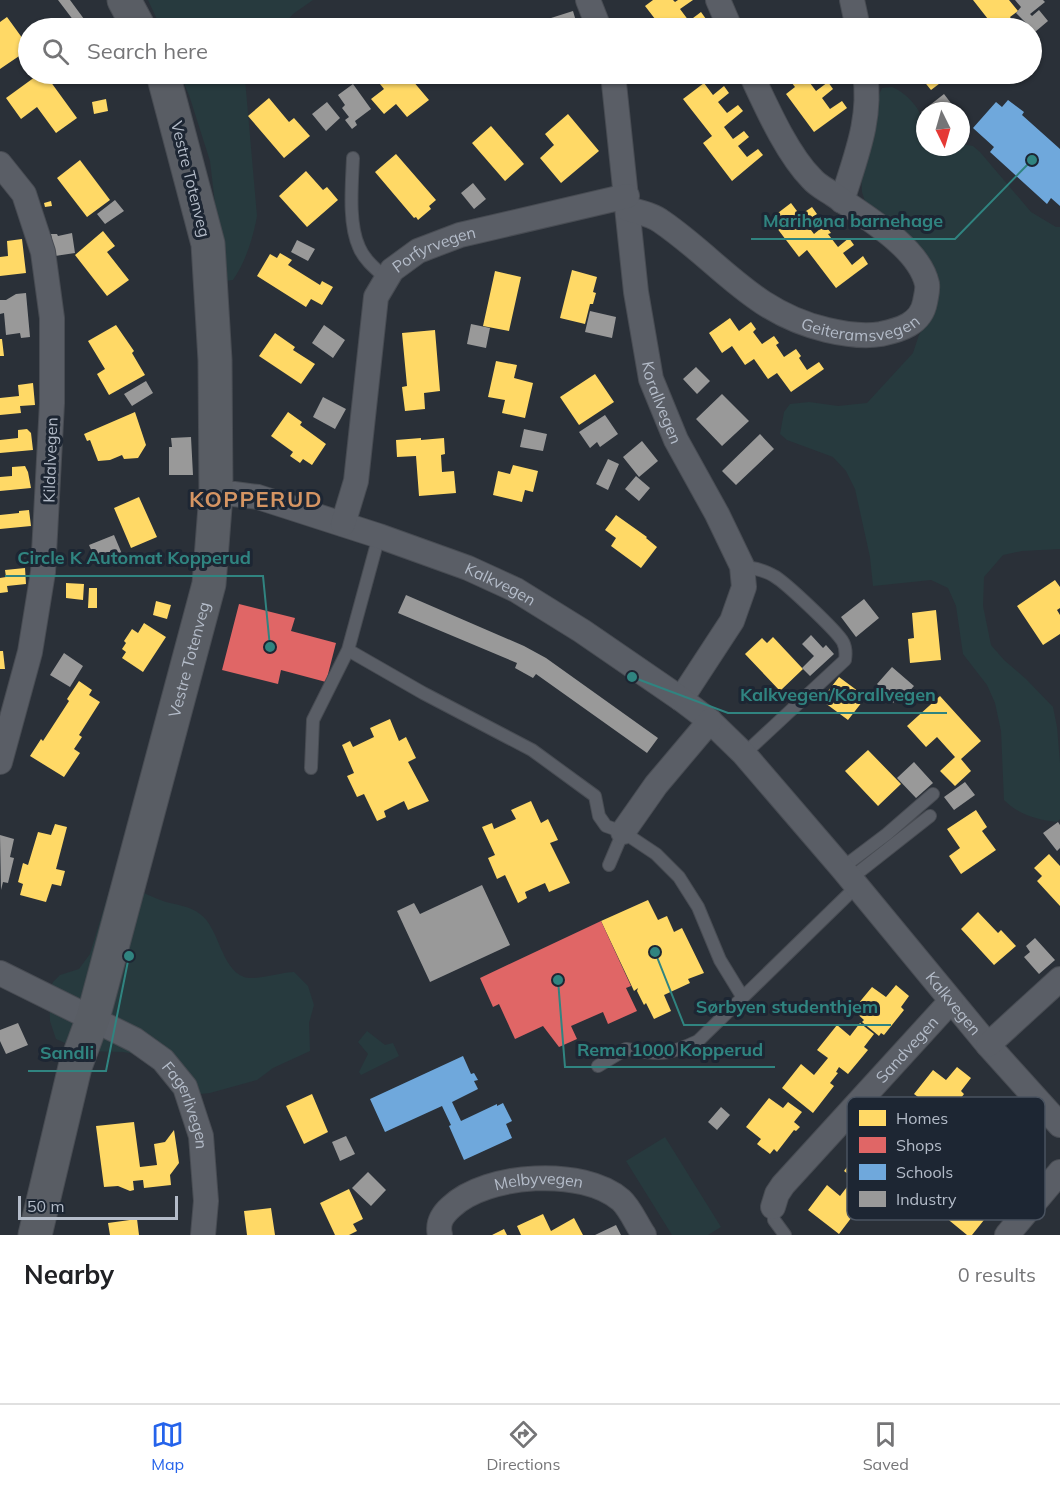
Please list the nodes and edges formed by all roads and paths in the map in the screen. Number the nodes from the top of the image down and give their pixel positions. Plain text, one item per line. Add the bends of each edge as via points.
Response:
1 (124, 0) edge
2 (588, 0) edge
3 (718, 0) edge
4 (852, 0) edge
5 (134, 18) edge
6 (595, 18) edge
7 (726, 18) edge
8 (856, 18) edge
9 (167, 84) edge
10 (614, 84) edge
11 (757, 84) edge
12 (866, 84) edge
13 (353, 158) dead end
14 (0, 164) edge
15 (842, 201) junction
16 (628, 202) junction
17 (387, 279) junction
18 (216, 494) junction
19 (343, 524) junction
20 (380, 536) junction
21 (742, 566) junction
22 (348, 650) junction
23 (681, 699) junction
24 (710, 721) junction
25 (744, 754) junction
26 (0, 762) edge
27 (311, 768) dead end
28 (933, 794) dead end
29 (930, 816) dead end
30 (623, 832) junction
31 (609, 865) dead end
32 (850, 878) junction
33 (0, 973) edge
34 (1060, 979) edge
35 (742, 996) junction
36 (951, 1001) junction
37 (93, 1018) junction
38 (988, 1045) junction
39 (598, 1066) dead end
40 (863, 1097) edge
41 (1035, 1097) edge
42 (1045, 1108) edge
43 (847, 1115) edge
44 (1060, 1125) edge
45 (1060, 1172) edge
46 (1045, 1190) edge
47 (773, 1207) joint
48 (1020, 1220) edge
49 (35, 1235) edge
50 (203, 1235) edge
51 (440, 1235) edge
52 (644, 1235) edge
53 (785, 1235) edge
54 (1007, 1235) edge

1 - 5 main road
2 - 6 street
3 - 7 street
4 - 8 street
9 - 18 main road, Vestre Totenveg via 208,244 215,360
10 - 16 street, Korallvegen
11 - 15 street, Geiteramsvegen via 812,180
12 - 15 street via 865,127
13 - 17 lane via 352,220 359,247
14 - 26 street, Kildalvegen via 24,194 43,252 52,318 43,572 30,652
15 - 16 street, Geiteramsvegen via 908,251 922,270 928,286 924,307 916,320 901,330 873,335 842,333 808,325 769,308 660,220
16 - 17 street, Porfyrvegen via 460,234 418,251 392,270
16 - 21 street, Korallvegen via 636,292 651,379 676,440
17 - 19 street, Porfyrvegen via 376,297 356,481
18 - 19 street, Kalkvegen via 258,496
18 - 37 main road, Vestre Totenveg via 209,584
19 - 20 street, Kalkvegen
20 - 22 lane
20 - 23 street, Kalkvegen via 516,590
21 - 23 street, Korallvegen via 744,587 732,621
21 - 25 lane via 774,576 835,631 846,652 845,660
22 - 27 lane via 313,720
22 - 30 lane via 532,750 595,796 599,816 606,826
23 - 24 street, Kalkvegen
24 - 25 street, Kalkvegen
24 - 30 street via 656,785
25 - 32 street, Kalkvegen
28 - 32 lane via 888,834
29 - 32 lane
30 - 31 lane
30 - 35 lane via 656,854 680,878
32 - 35 lane
32 - 36 street, Kalkvegen
33 - 37 street, Fagerlivegen
34 - 38 street
35 - 39 lane via 698,1041 658,1055 626,1049
36 - 38 street, Kalkvegen
36 - 40 street, Sandvegen
37 - 49 main road, Vestre Totenveg via 75,1067
37 - 50 street, Fagerlivegen via 163,1060 185,1087 201,1136 206,1201
38 - 41 street, Kalkvegen
42 - 44 street, Kalkvegen
43 - 47 street, Sandvegen via 783,1185
45 - 46 street
47 - 53 lane via 774,1220
48 - 54 street
51 - 52 street, Melbyvegen via 443,1215 463,1198 501,1182 538,1179 590,1184 621,1201

